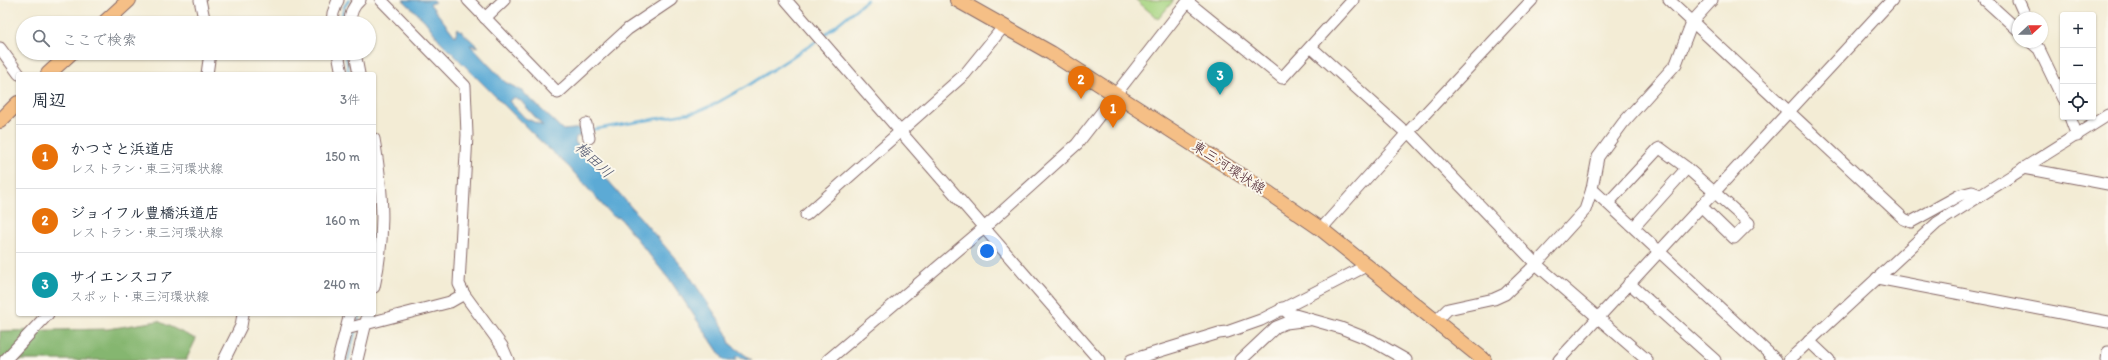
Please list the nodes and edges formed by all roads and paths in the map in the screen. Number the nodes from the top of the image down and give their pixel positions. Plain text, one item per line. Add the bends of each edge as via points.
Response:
1 (128, 0) edge
2 (200, 0) edge
3 (338, 0) edge
4 (360, 0) edge
5 (381, 0) edge
6 (468, 0) edge
7 (504, 0) edge
8 (671, 0) edge
9 (786, 0) edge
10 (1353, 0) edge
11 (1532, 0) edge
12 (1669, 0) edge
13 (1712, 0) edge
14 (1892, 0) edge
15 (1985, 0) edge
16 (2018, 0) edge
17 (1188, 1) edge
18 (964, 2) edge
19 (2023, 12) edge
20 (111, 16) edge
21 (204, 16) edge
22 (333, 16) edge
23 (350, 16) edge
24 (485, 18) junction
25 (1692, 22) junction
26 (2012, 25) edge
27 (1004, 26) junction
28 (1311, 47) junction
29 (0, 48) edge
30 (2037, 48) edge
31 (63, 60) edge
32 (209, 60) edge
33 (339, 60) edge
34 (356, 60) edge
35 (18, 72) edge
36 (50, 72) edge
37 (207, 72) edge
38 (342, 72) edge
39 (359, 72) edge
40 (2060, 93) edge
41 (1115, 95) junction
42 (16, 105) edge
43 (1790, 111) junction
44 (2108, 115) edge
45 (2071, 120) edge
46 (0, 121) edge
47 (586, 124) dead end
48 (901, 132) junction
49 (1408, 132) junction
50 (2076, 136) junction
51 (589, 138) dead end
52 (376, 150) edge
53 (1687, 168) junction
54 (2023, 168) junction
55 (2108, 184) edge
56 (1592, 189) junction
57 (1714, 192) junction
58 (1980, 195) junction
59 (1608, 203) junction
60 (1701, 206) junction
61 (806, 215) dead end
62 (1634, 227) junction
63 (984, 228) junction
64 (1321, 229) junction
65 (1659, 251) junction
66 (1536, 264) junction
67 (1366, 266) junction
68 (376, 275) edge
69 (1877, 278) junction
70 (1629, 283) junction
71 (464, 294) junction
72 (1282, 308) junction
73 (46, 316) edge
74 (243, 316) edge
75 (349, 316) edge
76 (1598, 317) junction
77 (366, 320) edge
78 (1314, 320) junction
79 (1436, 321) junction
80 (2108, 322) edge
81 (346, 329) junction
82 (1809, 341) junction
83 (2108, 352) edge
84 (1564, 358) edge
85 (5, 360) edge
86 (224, 360) edge
87 (338, 360) edge
88 (357, 360) edge
89 (507, 360) edge
90 (828, 360) edge
91 (1100, 360) edge
92 (1131, 360) edge
93 (1241, 360) edge
94 (1406, 360) edge
95 (1484, 360) edge
96 (1647, 360) edge
97 (1715, 360) edge
98 (1776, 360) edge
99 (1789, 360) edge
100 (1829, 360) edge
101 (2106, 360) edge

1 - 20 main road
2 - 21 street
3 - 22 street
4 - 23 street
5 - 71 street via 465,86 468,135 459,284
6 - 24 street
7 - 24 street
8 - 24 street via 628,29 558,93
9 - 48 street
10 - 28 street
11 - 49 street
12 - 25 street
13 - 25 street
14 - 43 street
15 - 26 street
16 - 19 street
17 - 28 street via 1282,78
17 - 41 street
18 - 27 main road, 東三河環状線
25 - 43 street
25 - 56 street via 1676,64 1623,123 1598,157
27 - 41 main road, 東三河環状線
27 - 48 street via 965,74
28 - 49 street
29 - 35 street
30 - 40 street
31 - 36 main road
32 - 37 street
33 - 38 street
34 - 39 street
41 - 63 street via 1062,160
41 - 64 main road, 東三河環状線
42 - 46 main road
43 - 57 street
43 - 58 street via 1904,219 1911,222 1960,195 1972,192
44 - 50 street
45 - 50 street
47 - 51 street
48 - 61 street
48 - 63 street
49 - 64 street
49 - 66 street
50 - 54 street
52 - 68 street via 382,183 383,212
53 - 57 street
53 - 59 street via 1658,148
53 - 62 street
54 - 55 street
54 - 58 street
56 - 59 street
56 - 66 street via 1585,210
57 - 60 street
57 - 60 street via 1749,223 1734,238
58 - 69 street via 1937,223
59 - 62 street
60 - 65 street
62 - 65 street
63 - 90 street
63 - 91 street
64 - 67 main road, 東三河環状線
65 - 70 street
65 - 98 street
66 - 76 street
66 - 79 street via 1505,294 1494,299 1448,309
67 - 72 street
67 - 79 main road, 東三河環状線
69 - 80 street
69 - 82 street
70 - 76 street
70 - 97 street
71 - 77 street via 450,302
71 - 89 street via 502,346
72 - 78 street via 1288,313
72 - 92 street via 1261,320 1227,332 1219,332
73 - 85 street
74 - 86 street via 241,326
75 - 81 street
76 - 84 street
76 - 96 street
77 - 81 street
77 - 88 street
78 - 93 street via 1286,323 1276,328
78 - 94 street via 1371,340
79 - 95 main road, 東三河環状線
81 - 87 street
82 - 99 street
82 - 100 street
83 - 101 street

